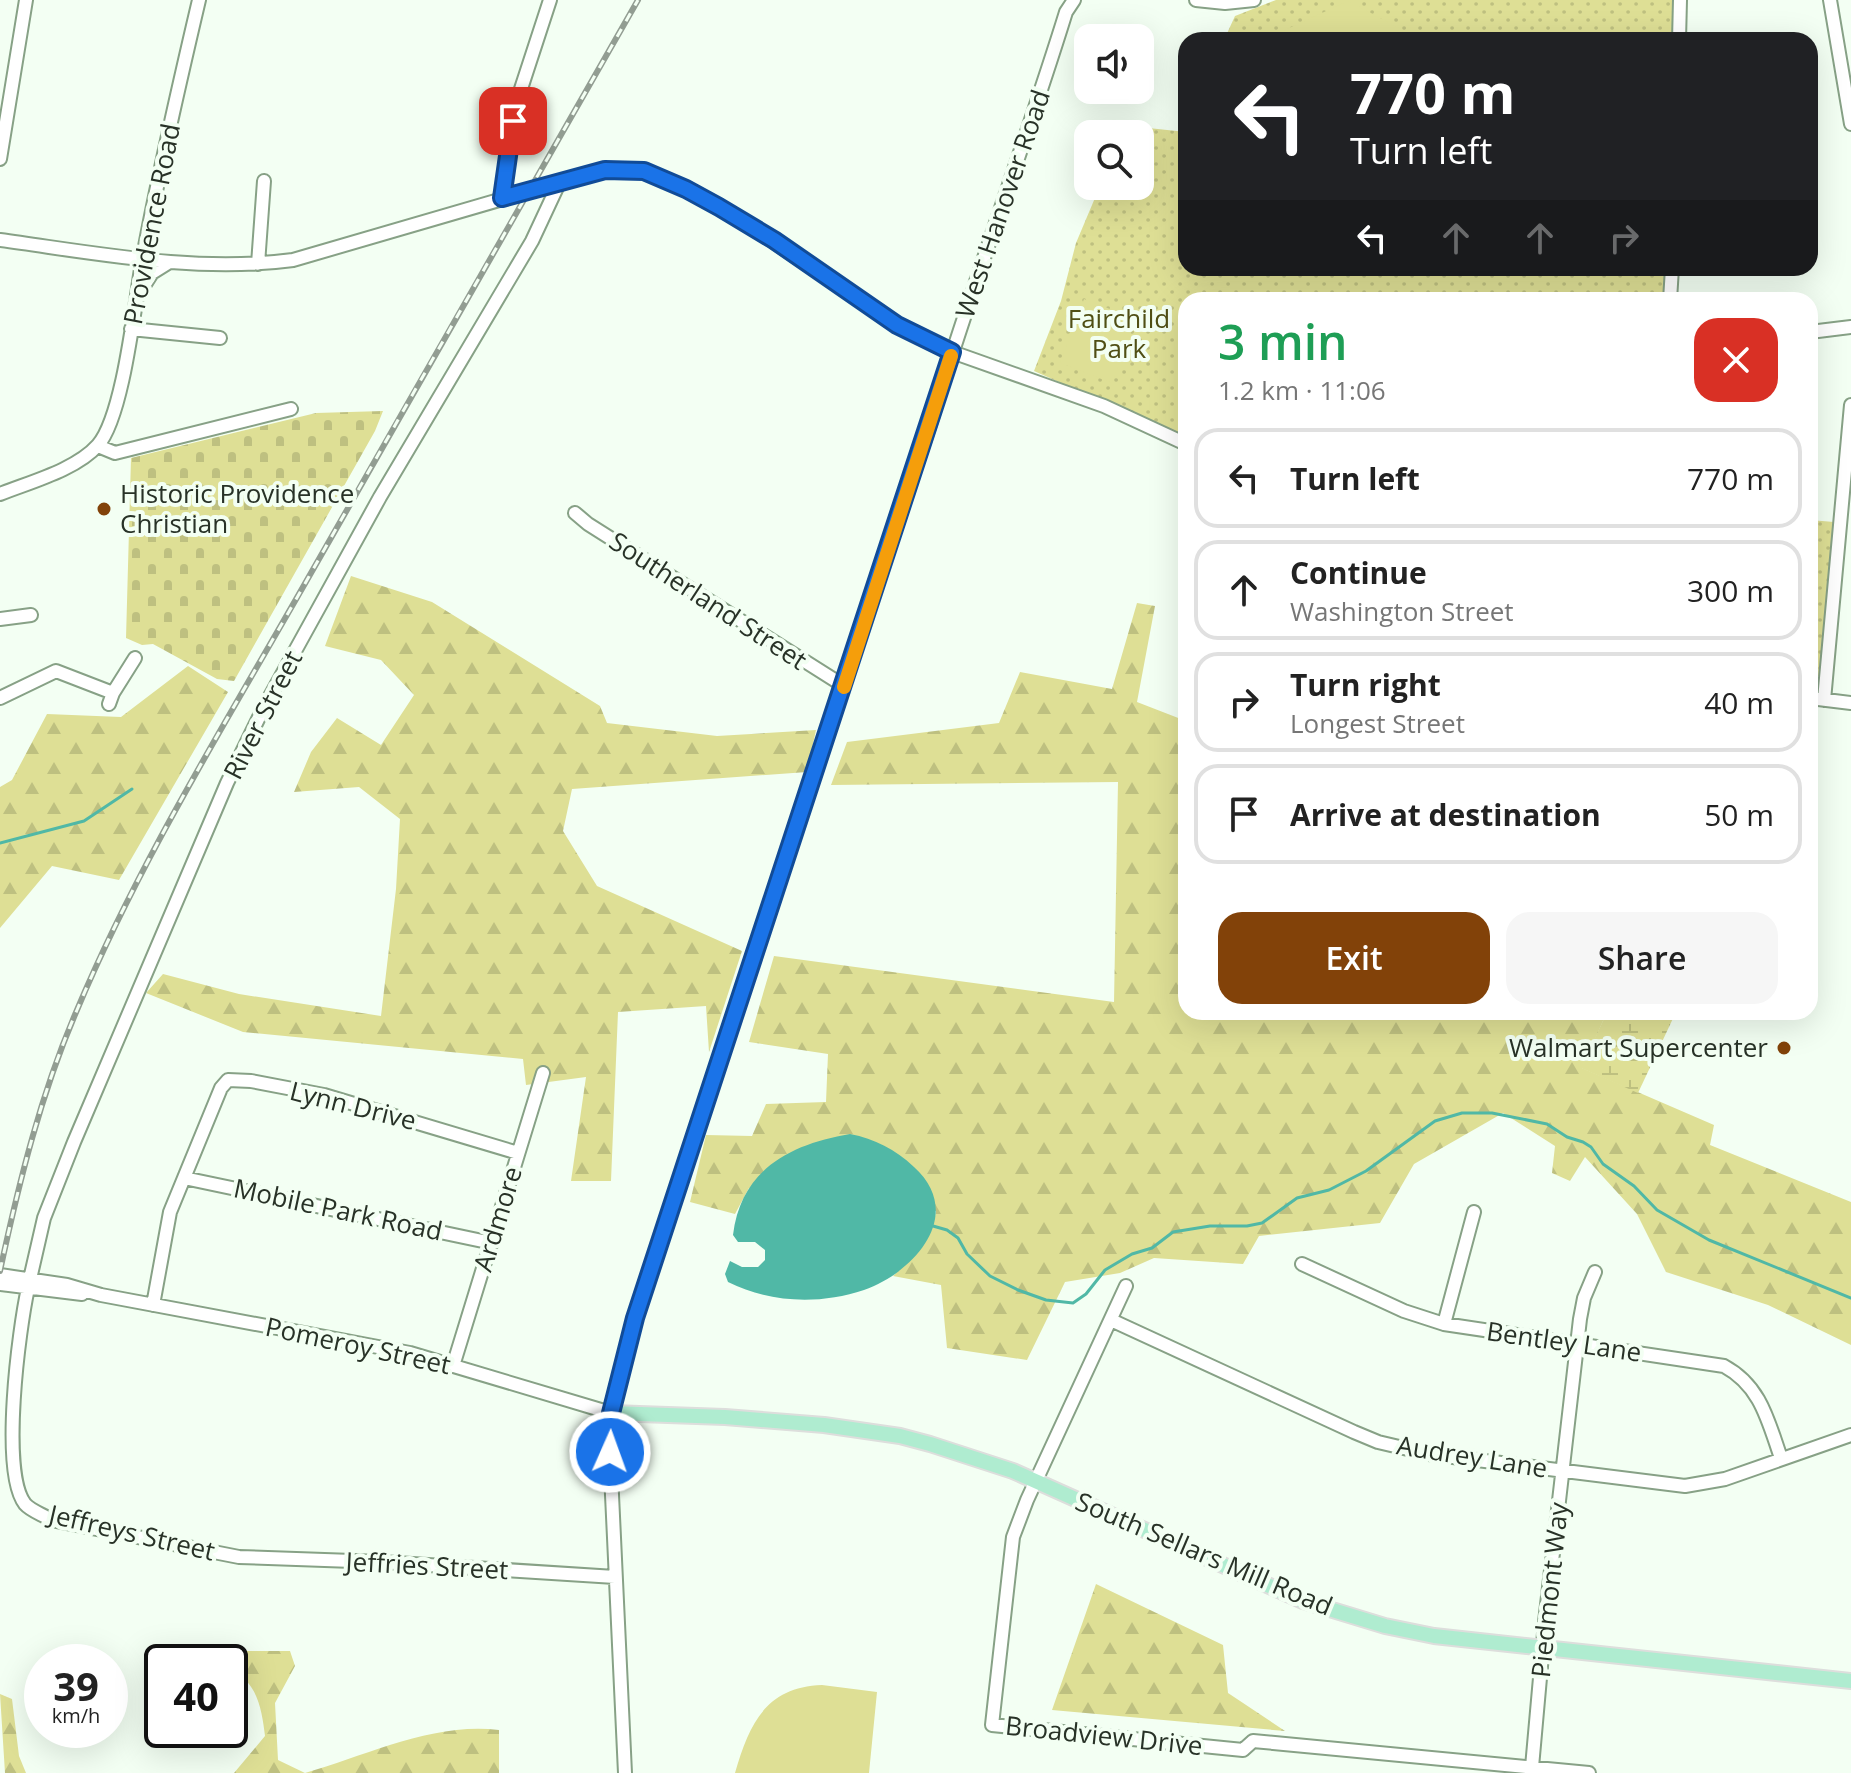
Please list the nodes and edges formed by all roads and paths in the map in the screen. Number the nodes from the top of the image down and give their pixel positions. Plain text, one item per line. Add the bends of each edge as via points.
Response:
1 (26, 0) edge
2 (199, 0) edge
3 (550, 0) edge
4 (1074, 0) edge
5 (1196, 0) edge
6 (1254, 0) edge
7 (1680, 0) edge
8 (1830, 0) edge
9 (1679, 32) edge
10 (1848, 76) edge
11 (6, 80) edge
12 (1851, 124) edge
13 (0, 159) edge
14 (264, 181) dead end
15 (560, 181) junction
16 (502, 198) junction
17 (0, 240) edge
18 (143, 259) junction
19 (171, 262) junction
20 (258, 264) junction
21 (137, 298) junction
22 (1851, 327) edge
23 (131, 329) junction
24 (1818, 331) edge
25 (220, 338) dead end
26 (952, 352) junction
27 (1851, 405) edge
28 (291, 409) dead end
29 (1178, 440) edge
30 (98, 446) junction
31 (0, 494) edge
32 (575, 513) dead end
33 (31, 615) dead end
34 (0, 619) edge
35 (135, 658) dead end
36 (844, 686) junction
37 (1818, 690) edge
38 (0, 698) edge
39 (1818, 699) edge
40 (1851, 703) edge
41 (543, 1073) dead end
42 (518, 1153) junction
43 (184, 1178) junction
44 (1474, 1212) dead end
45 (492, 1243) junction
46 (1302, 1264) dead end
47 (1595, 1272) dead end
48 (0, 1275) edge
49 (0, 1284) edge
50 (29, 1284) junction
51 (1126, 1286) dead end
52 (153, 1305) junction
53 (1111, 1320) junction
54 (1444, 1324) junction
55 (1577, 1344) junction
56 (16, 1363) joint
57 (453, 1366) junction
58 (611, 1413) junction
59 (1851, 1435) edge
60 (1781, 1458) junction
61 (1562, 1471) junction
62 (1035, 1481) junction
63 (239, 1557) joint
64 (615, 1577) junction
65 (1543, 1649) junction
66 (1851, 1681) edge
67 (1532, 1767) junction
68 (625, 1773) edge
69 (1589, 1773) edge

1 - 11 street
2 - 18 street, Providence Road
3 - 16 street via 519,95
4 - 26 street, West Hanover Road
5 - 6 street
7 - 9 street
8 - 10 street
10 - 12 street
11 - 13 street
14 - 20 street
15 - 16 street
15 - 26 street via 616,169 664,178 764,234 897,325
15 - 50 street, River Street via 532,241 380,497 233,771 74,1142 44,1218
16 - 20 street via 293,260
17 - 18 street
18 - 19 street
18 - 21 street, Providence Road
19 - 20 street
19 - 21 street via 152,273
21 - 23 street, Providence Road
22 - 24 street
23 - 25 street
23 - 30 street, Providence Road via 114,412
26 - 29 street via 1062,390
26 - 36 street, West Hanover Road
27 - 37 street
28 - 30 street via 115,453
30 - 31 street via 46,477
32 - 36 street, Southerland Street
33 - 34 street
35 - 38 street via 111,699 56,671
36 - 58 street, West Hanover Road via 635,1318
39 - 40 street
41 - 42 street, Ardmore
42 - 43 street, Lynn Drive via 350,1102 235,1079 221,1088
42 - 45 street, Ardmore
43 - 45 street, Mobile Park Road
43 - 52 street, Lynn Drive via 170,1212
44 - 54 street
45 - 57 street, Ardmore
46 - 54 street, Bentley Lane
47 - 55 street, Piedmont Way via 1584,1298
48 - 50 street, Pomeroy Street
49 - 50 street, Pomeroy Street
50 - 52 street, Pomeroy Street
50 - 56 street, River Street
51 - 53 street, Broadview Drive
52 - 57 street, Pomeroy Street via 367,1344
53 - 61 street, Audrey Lane via 1378,1442
53 - 62 street, Broadview Drive
54 - 55 street, Bentley Lane
55 - 60 street, Bentley Lane via 1710,1362 1737,1373 1761,1401
55 - 61 street, Piedmont Way
56 - 63 street, Jeffreys Street via 13,1461 25,1504 51,1520
57 - 58 street, Pomeroy Street
58 - 62 main road, South Sellars Mill Road via 790,1421 900,1436
58 - 64 street, West Hanover Road
59 - 60 street, Audrey Lane
60 - 61 street, Audrey Lane via 1725,1479 1685,1486
61 - 65 street, Piedmont Way
62 - 65 main road, South Sellars Mill Road via 1329,1610 1434,1636
62 - 67 street, Broadview Drive via 1009,1554 992,1725 1243,1750 1253,1741
63 - 64 street, Jeffries Street
64 - 68 street, West Hanover Road
65 - 66 main road, South Sellars Mill Road
65 - 67 street, Piedmont Way
67 - 69 street

